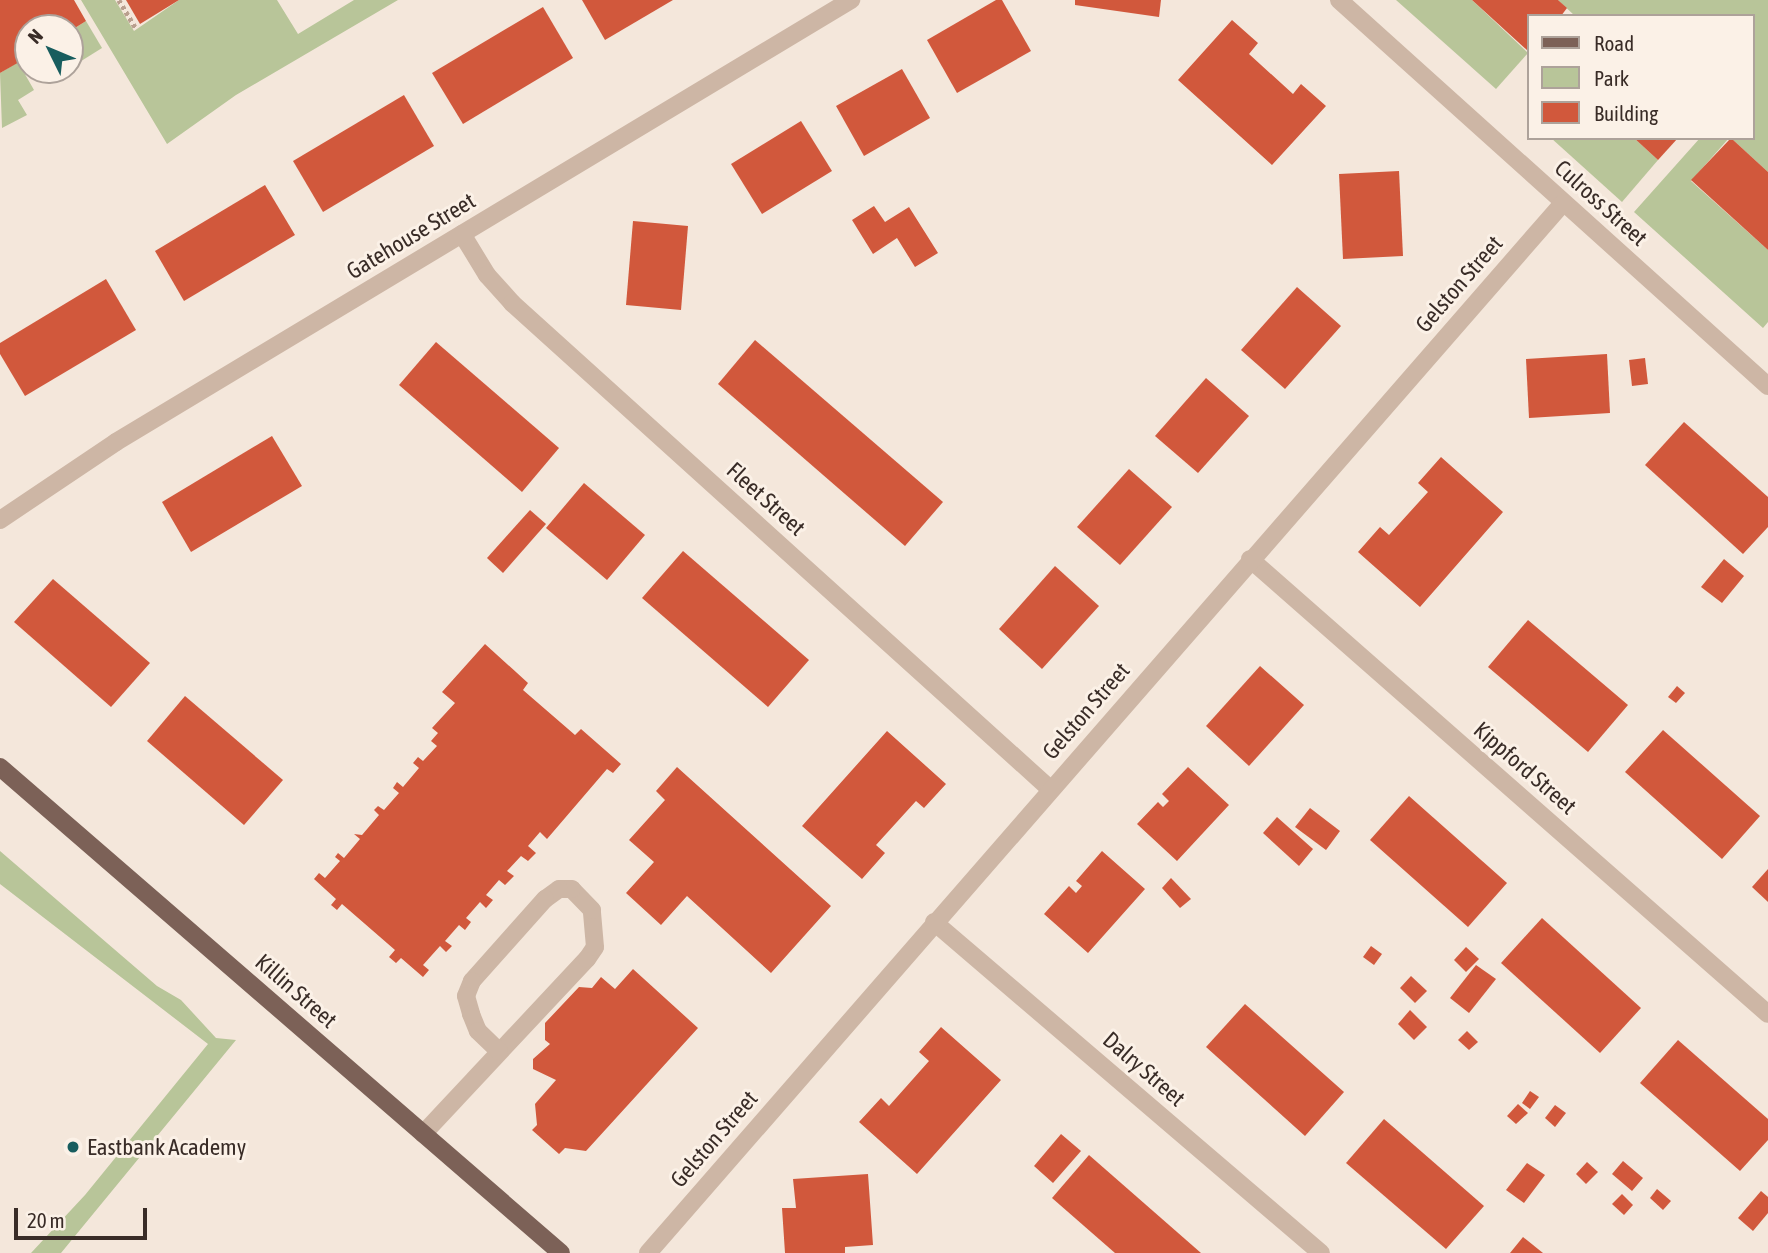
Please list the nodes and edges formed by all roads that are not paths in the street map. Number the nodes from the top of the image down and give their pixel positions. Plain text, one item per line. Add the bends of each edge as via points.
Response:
1 (850, 0) edge
2 (1339, 0) edge
3 (1563, 203) junction
4 (462, 234) junction
5 (1768, 386) edge
6 (0, 520) edge
7 (1250, 559) junction
8 (0, 767) edge
9 (1050, 789) junction
10 (934, 922) junction
11 (1768, 1014) edge
12 (499, 1051) junction
13 (423, 1134) junction
14 (561, 1253) edge
15 (648, 1253) edge
16 (1321, 1253) edge

1 - 4 street, Gatehouse Street
2 - 3 street, Culross Street
3 - 5 street, Culross Street
3 - 7 street, Gelston Street
4 - 6 street, Gatehouse Street via 95,455
4 - 9 street, Fleet Street via 512,303
7 - 9 street, Gelston Street
7 - 11 street, Kippford Street
8 - 13 main road, Killin Street
9 - 10 street, Gelston Street
10 - 15 street, Gelston Street
10 - 16 street, Dalry Street
12 - 12 street via 595,947 592,910 572,889 559,889 545,899 472,981 466,996 471,1014 478,1031
12 - 13 street
13 - 14 main road, Killin Street

